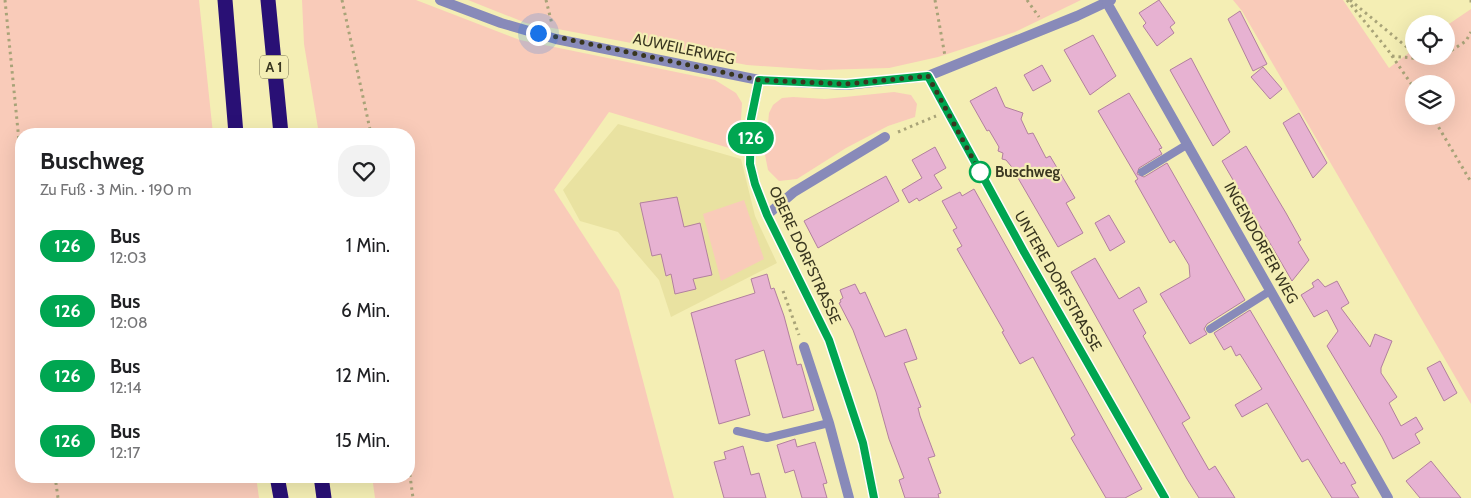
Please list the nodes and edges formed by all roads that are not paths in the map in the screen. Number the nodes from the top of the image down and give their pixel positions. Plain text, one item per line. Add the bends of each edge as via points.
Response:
1 (224, 0) edge
2 (268, 0) edge
3 (440, 0) edge
4 (1109, 1) edge
5 (928, 76) junction
6 (759, 80) junction
7 (235, 128) edge
8 (280, 128) edge
9 (886, 137) road end
10 (1188, 144) junction
11 (1142, 172) dead end
12 (767, 215) junction
13 (1270, 291) junction
14 (1210, 329) dead end
15 (804, 348) road end
16 (829, 423) junction
17 (737, 431) dead end
18 (278, 483) edge
19 (322, 483) edge
20 (281, 498) edge
21 (324, 498) edge
22 (850, 498) edge
23 (874, 498) edge
24 (1165, 498) edge
25 (1388, 498) edge

1 - 7 highway
2 - 8 highway, A 1
3 - 6 street, AUWEILERWEG via 556,39
4 - 5 street
4 - 10 street, INGENDORFER WEG
5 - 6 street, AUWEILERWEG via 846,84
5 - 24 street, UNTERE DORFSTRASSE
6 - 12 street, OBERE DORFSTRASSE via 751,119 750,164
9 - 12 street via 794,192
10 - 11 lane
10 - 13 street, INGENDORFER WEG
12 - 23 street, OBERE DORFSTRASSE via 829,340 863,443
13 - 14 lane
13 - 25 street, INGENDORFER WEG
15 - 16 street
16 - 17 lane via 767,438
16 - 22 street
18 - 20 highway
19 - 21 highway

